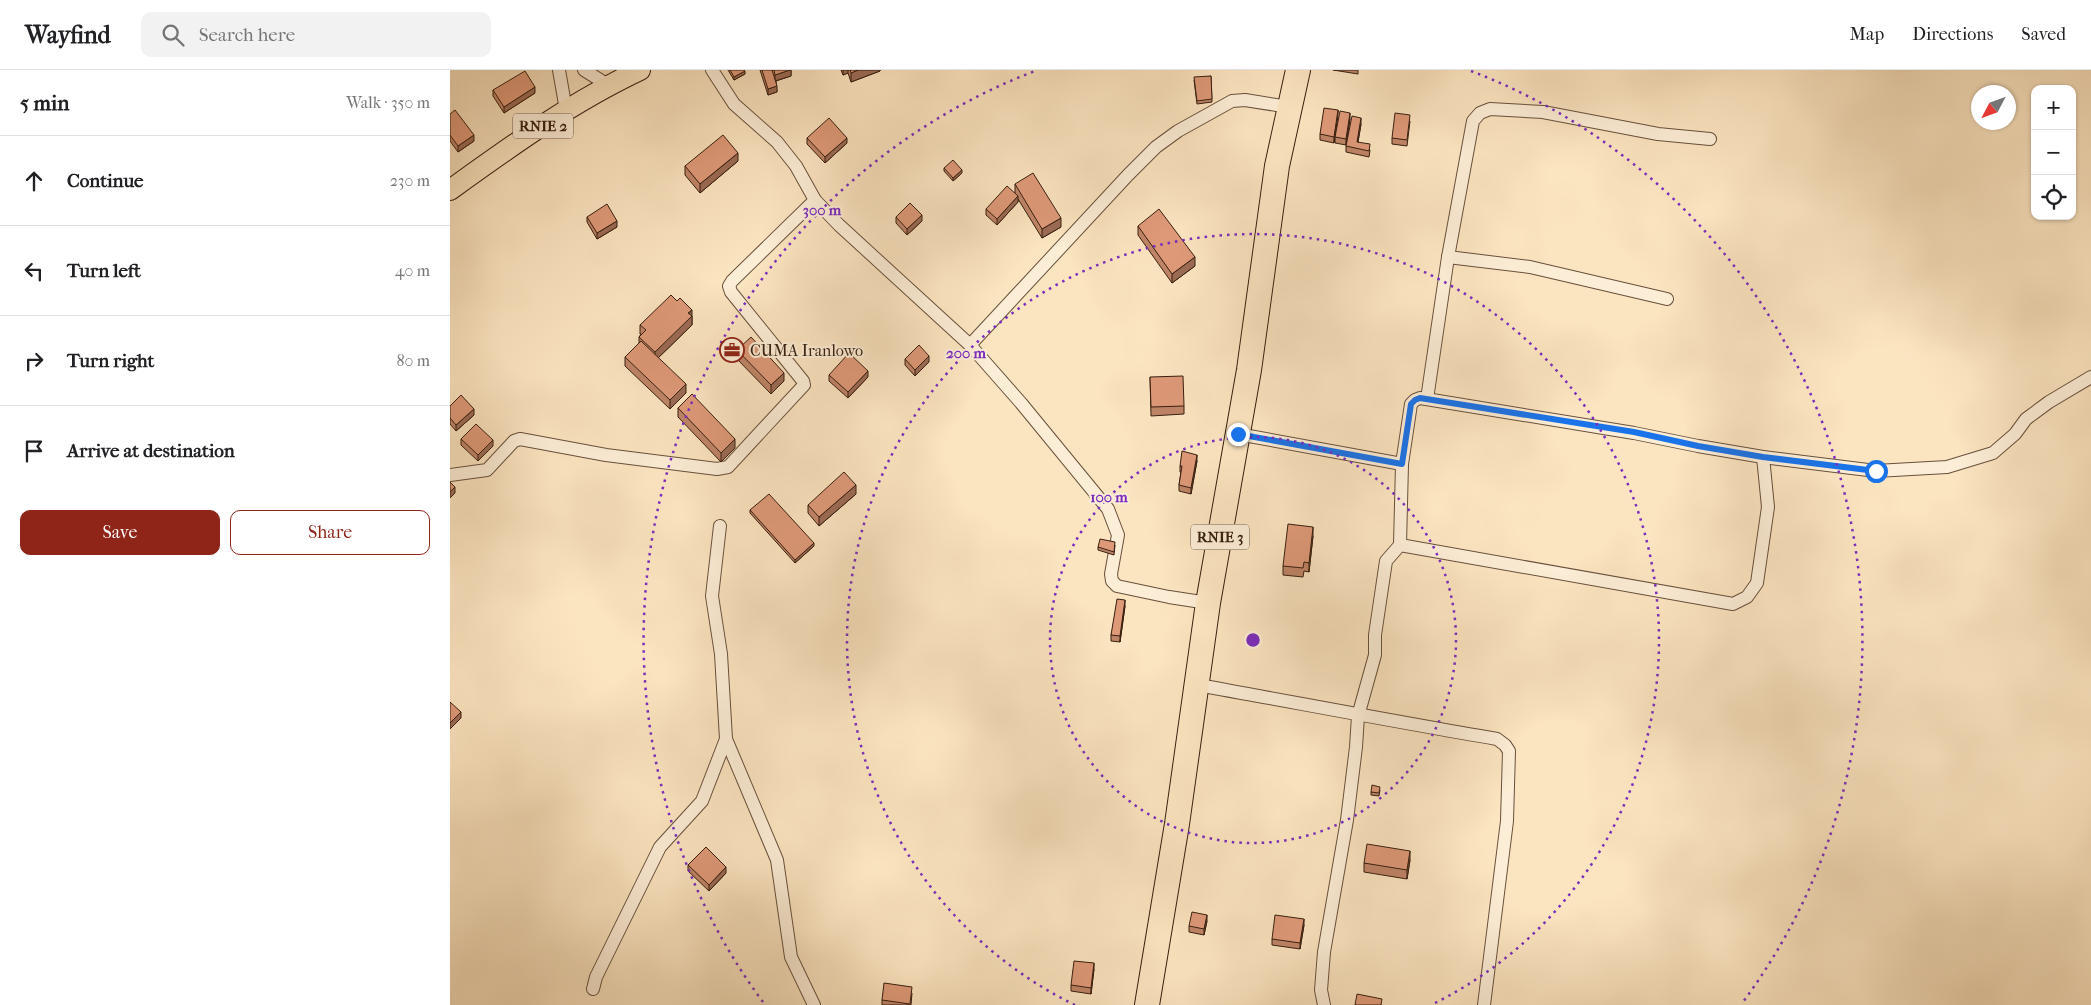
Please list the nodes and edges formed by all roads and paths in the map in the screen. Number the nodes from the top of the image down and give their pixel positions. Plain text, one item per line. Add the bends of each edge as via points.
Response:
1 (559, 70) edge
2 (584, 70) edge
3 (640, 70) edge
4 (712, 70) edge
5 (1298, 70) edge
6 (608, 85) junction
7 (1289, 107) junction
8 (566, 110) junction
9 (1710, 139) dead end
10 (450, 190) edge
11 (816, 200) junction
12 (1448, 257) junction
13 (1667, 299) dead end
14 (970, 345) junction
15 (2091, 377) edge
16 (1427, 399) junction
17 (1238, 434) junction
18 (1763, 457) junction
19 (1402, 464) junction
20 (450, 482) edge
21 (720, 526) dead end
22 (1400, 545) junction
23 (1208, 603) junction
24 (1198, 685) junction
25 (1358, 716) junction
26 (726, 740) junction
27 (593, 989) dead end
28 (814, 1005) edge
29 (1147, 1005) edge
30 (1324, 1005) edge
31 (1484, 1005) edge

1 - 8 street
2 - 6 street
3 - 6 main road, RNIE 2
4 - 11 street via 734,104 777,142
5 - 7 highway, RNIE 3
6 - 8 main road, RNIE 2
7 - 14 street via 1232,101 1156,147
7 - 17 highway, RNIE 3 via 1277,166
8 - 10 main road, RNIE 2
9 - 12 street via 1658,134 1543,112 1490,109 1480,113 1473,121
11 - 14 street
11 - 20 street via 730,286 731,292 804,385 728,467 717,470 520,439 514,441 487,470
12 - 13 street via 1530,267
12 - 16 street
14 - 23 street via 1108,509 1118,535 1112,581 1117,586 1169,598
15 - 18 street via 2026,419 2015,434 1993,453 1948,467 1876,471
16 - 18 street via 1634,432
16 - 19 street via 1420,398 1411,404
17 - 19 street
17 - 23 highway, RNIE 3
18 - 22 street via 1768,508 1757,583 1748,597 1732,604
19 - 22 street
21 - 26 street via 712,596
22 - 25 street via 1386,561 1375,655
23 - 24 highway, RNIE 3
24 - 25 street
24 - 29 highway, RNIE 3
25 - 30 street via 1346,820 1324,952 1321,990
25 - 31 street via 1497,739 1509,751 1507,820
26 - 27 street via 702,801 660,847
26 - 28 street via 777,860 791,957

